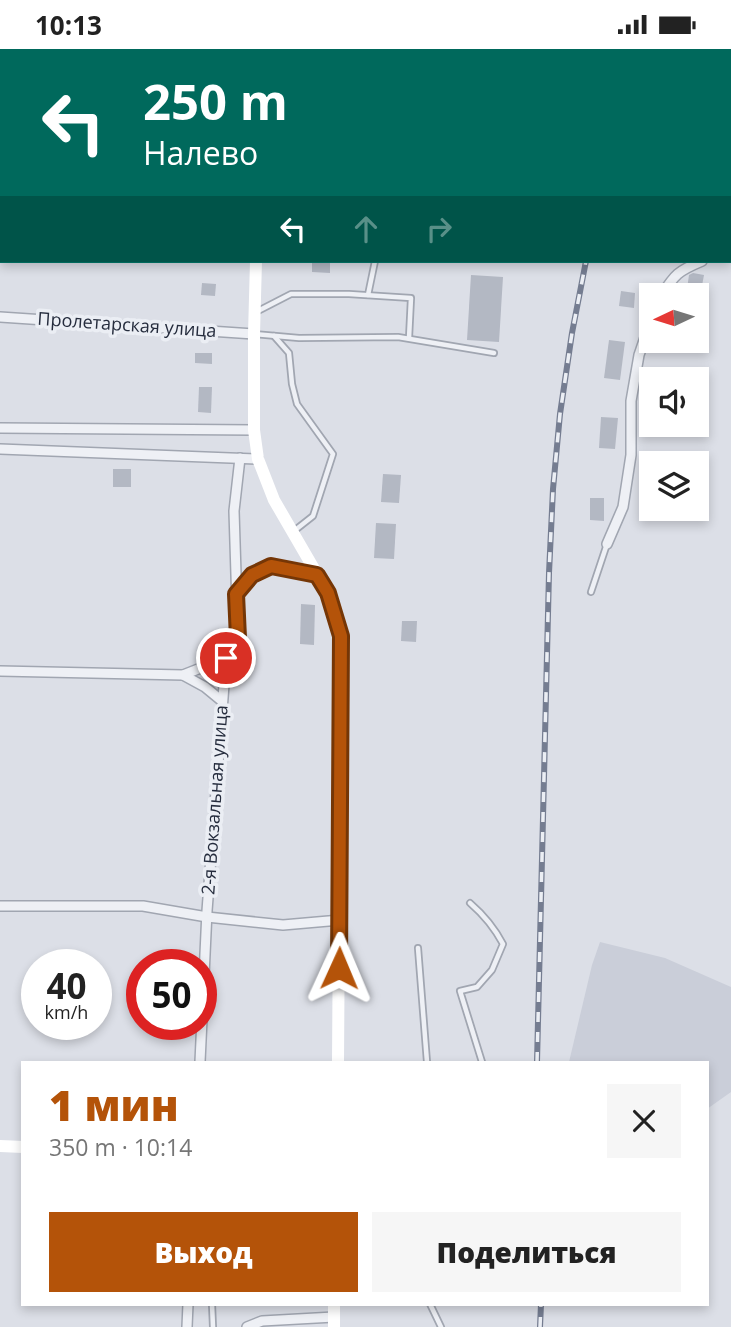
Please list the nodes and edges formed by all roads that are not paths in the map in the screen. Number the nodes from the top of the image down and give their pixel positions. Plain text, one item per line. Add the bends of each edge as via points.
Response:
1 (256, 263) edge
2 (375, 263) edge
3 (697, 263) edge
4 (669, 283) edge
5 (368, 295) junction
6 (254, 313) junction
7 (0, 317) edge
8 (254, 334) junction
9 (273, 335) junction
10 (409, 338) junction
11 (494, 352) dead end
12 (640, 353) edge
13 (0, 428) edge
14 (254, 430) junction
15 (0, 449) edge
16 (240, 458) junction
17 (258, 459) junction
18 (293, 532) junction
19 (607, 544) joint
20 (317, 575) junction
21 (591, 593) dead end
22 (236, 594) junction
23 (226, 658) junction
24 (0, 671) edge
25 (183, 675) junction
26 (222, 701) junction
27 (470, 904) dead end
28 (0, 906) edge
29 (207, 917) junction
30 (340, 920) junction
31 (418, 948) dead end
32 (200, 1061) edge
33 (338, 1061) edge
34 (427, 1061) edge
35 (482, 1061) edge
36 (0, 1146) edge
37 (21, 1147) edge
38 (188, 1306) edge
39 (212, 1306) edge
40 (431, 1306) edge
41 (334, 1316) edge
42 (187, 1327) edge
43 (212, 1327) edge
44 (247, 1327) edge
45 (441, 1327) edge

1 - 6 main road
2 - 5 lane
3 - 4 street via 680,270
5 - 6 lane via 291,294
5 - 10 lane via 411,298
6 - 8 main road
7 - 8 street, Пролетарская улица
8 - 9 lane
8 - 14 main road
9 - 10 lane
9 - 18 lane via 289,353 297,404 334,454 313,516
10 - 11 lane
12 - 19 street via 623,507
13 - 14 street
14 - 17 main road
15 - 16 street
16 - 17 street
16 - 22 street, 2-я Вокзальная улица via 233,511
17 - 18 main road
18 - 20 main road
19 - 21 lane
20 - 22 lane via 271,566 252,575
20 - 30 main road via 328,593 341,636
22 - 23 street, 2-я Вокзальная улица via 238,638
23 - 25 street
23 - 26 street, 2-я Вокзальная улица
24 - 25 street
25 - 26 street
26 - 29 street, 2-я Вокзальная улица
27 - 35 lane via 494,927 503,944 492,970 477,987 460,991
28 - 29 street via 143,906
29 - 30 street via 283,925
29 - 32 street, 2-я Вокзальная улица
30 - 33 main road
31 - 34 lane
36 - 37 main road
38 - 42 street
39 - 43 lane
40 - 45 lane
41 - 44 street via 262,1321

